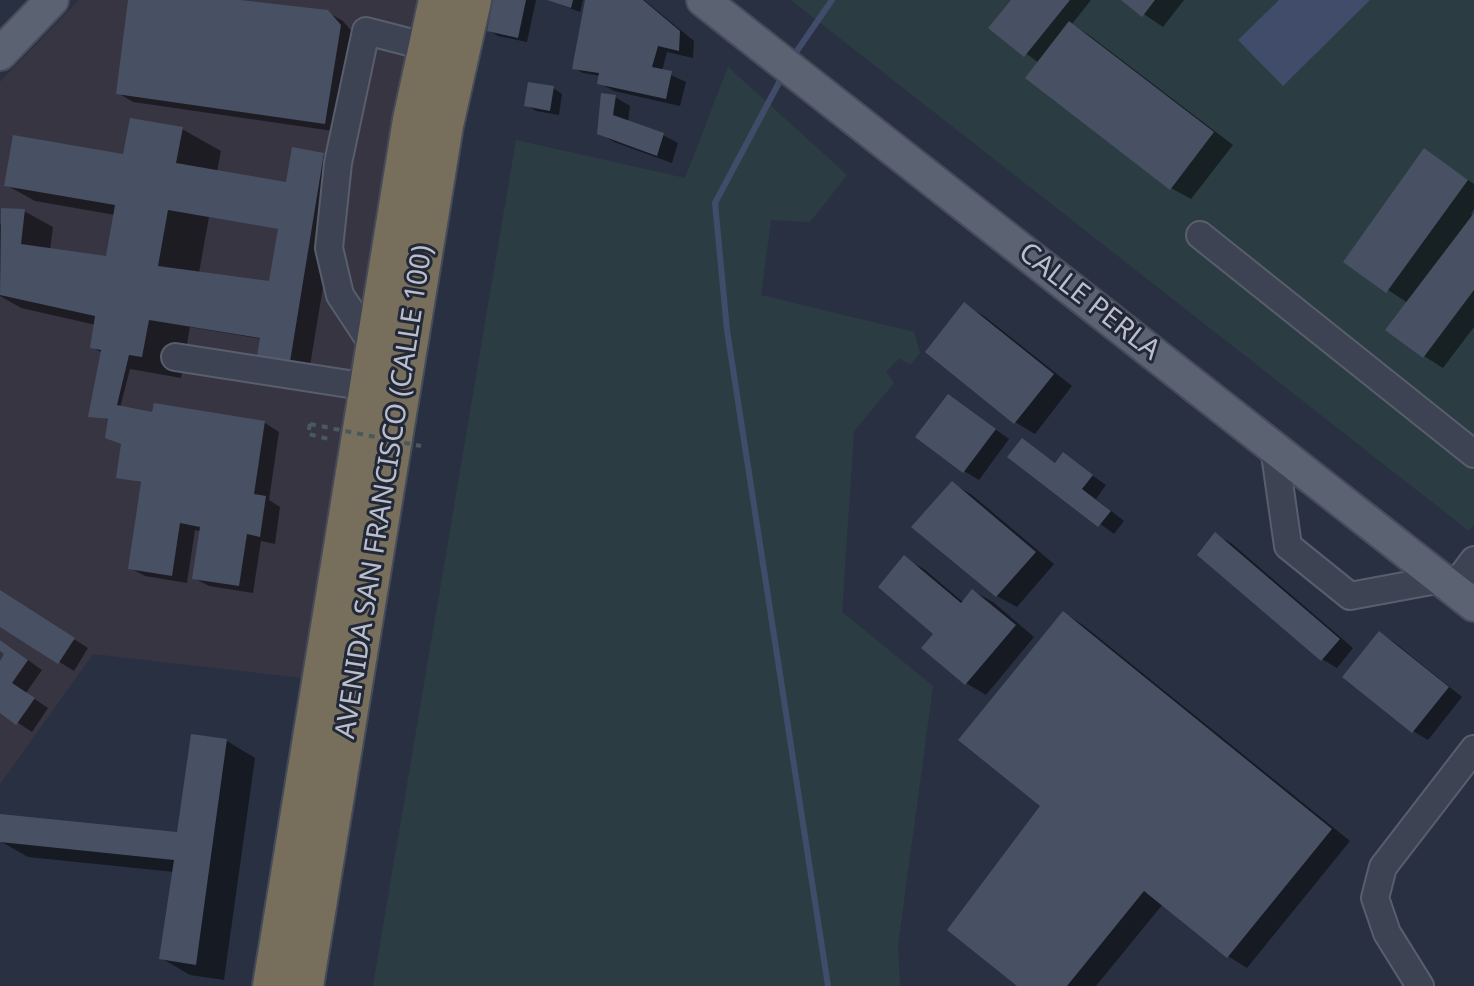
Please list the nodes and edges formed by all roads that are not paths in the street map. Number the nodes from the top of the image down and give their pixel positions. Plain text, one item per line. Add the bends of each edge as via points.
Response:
1 (52, 0) edge
2 (438, 0) edge
3 (472, 0) edge
4 (703, 0) edge
5 (428, 47) junction
6 (0, 54) edge
7 (1200, 235) dead end
8 (375, 348) junction
9 (175, 357) dead end
10 (368, 387) junction
11 (1274, 447) junction
12 (1474, 454) edge
13 (1474, 560) edge
14 (1456, 591) edge
15 (1474, 749) edge
16 (272, 986) edge
17 (304, 986) edge
18 (1420, 986) edge

1 - 6 main road
2 - 5 highway, AVENIDA SAN FRANCISCO (CALLE 100)
3 - 17 highway, AVENIDA SAN FRANCISCO (CALLE 100) via 444,125
4 - 11 main road, CALLE PERLA
5 - 8 highway, AVENIDA SAN FRANCISCO (CALLE 100)
5 - 8 street via 366,31 338,163 329,248 340,295
7 - 12 street
8 - 10 highway, AVENIDA SAN FRANCISCO (CALLE 100)
9 - 10 street
10 - 16 highway, AVENIDA SAN FRANCISCO (CALLE 100)
11 - 14 main road, CALLE PERLA
11 - 14 street via 1288,546 1350,596
13 - 14 street
15 - 18 street via 1383,867 1375,898 1387,933

